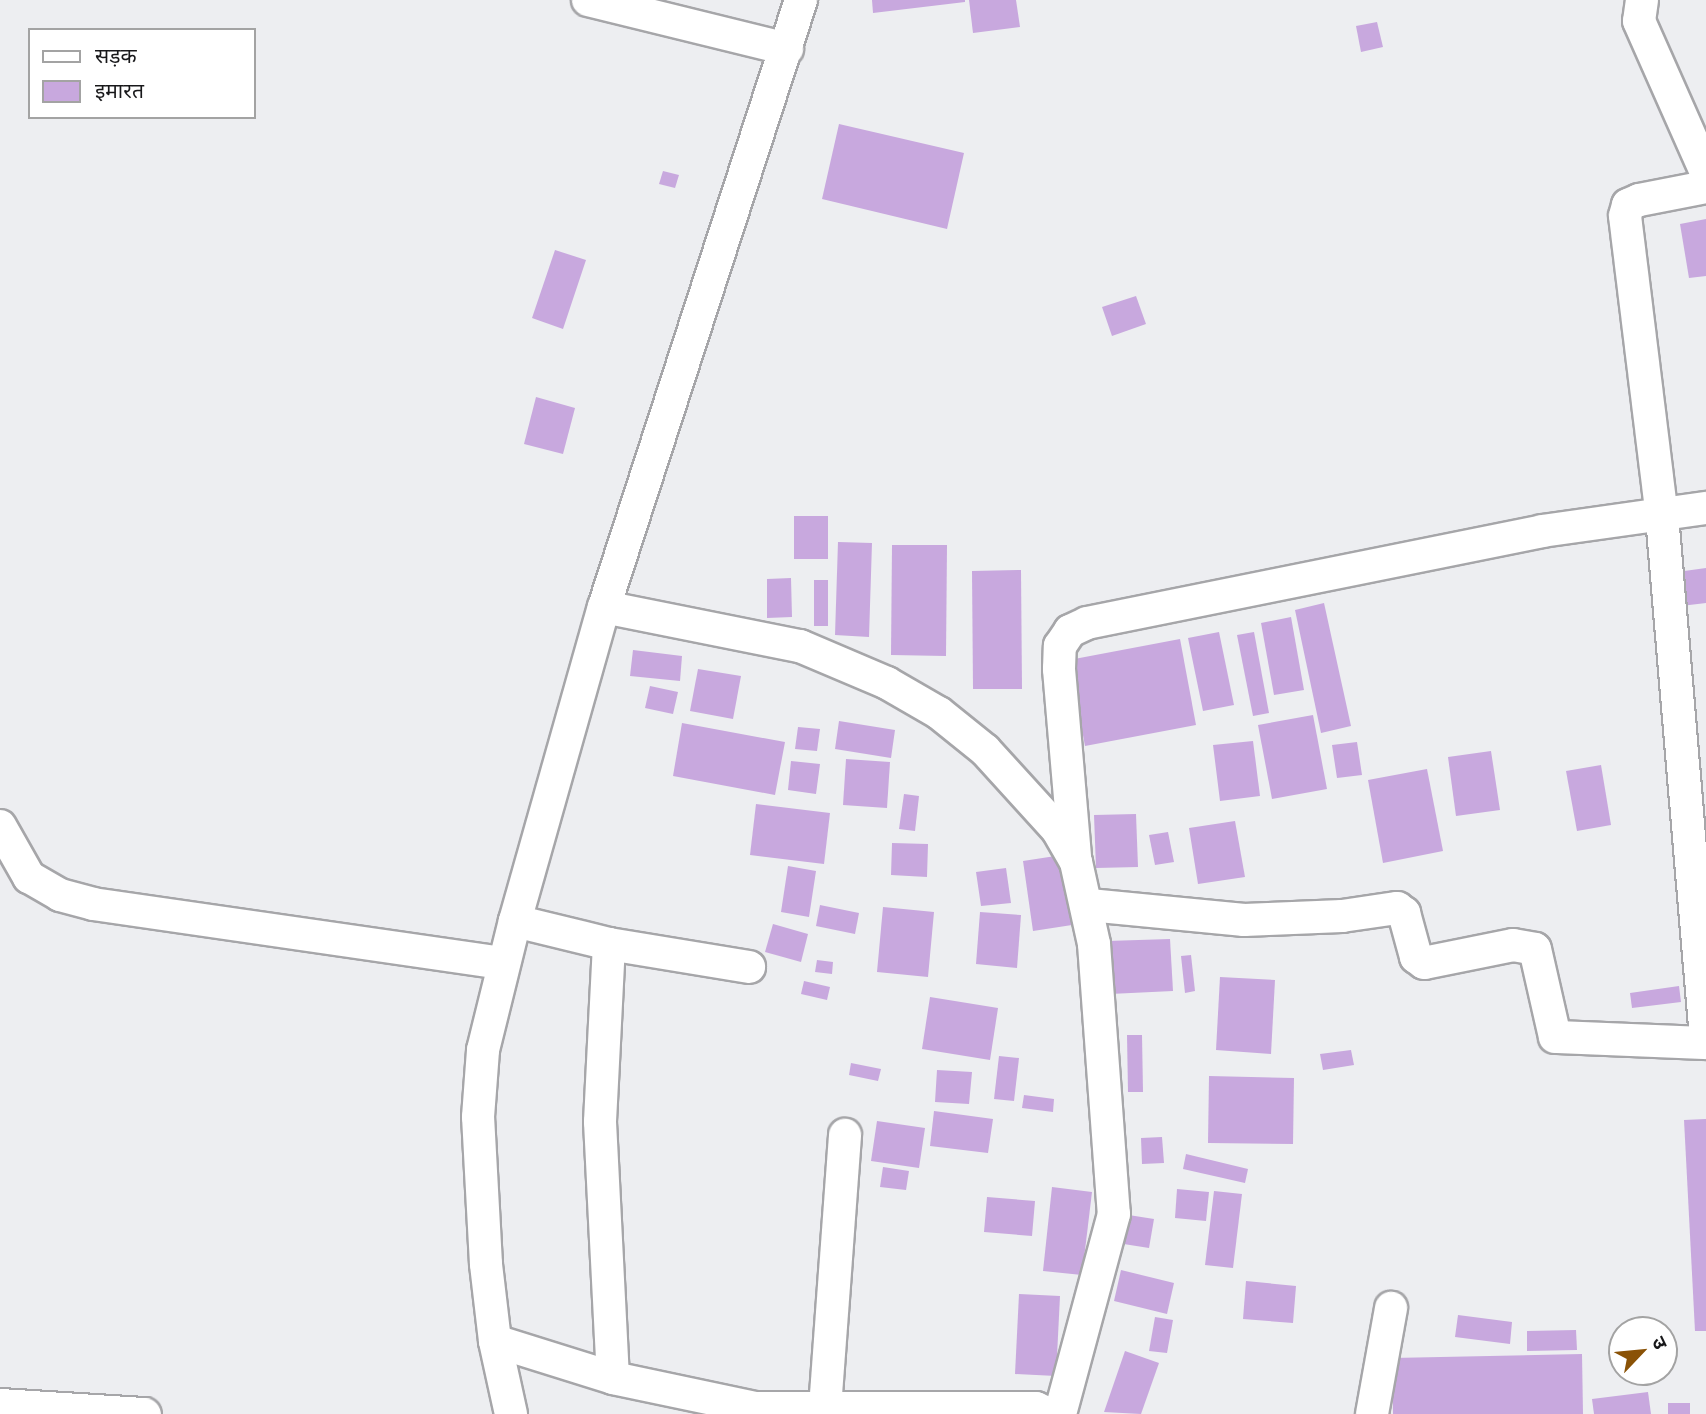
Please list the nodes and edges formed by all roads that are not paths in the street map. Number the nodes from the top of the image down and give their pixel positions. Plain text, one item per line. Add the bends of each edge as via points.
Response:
1 (588, 0) edge
2 (801, 0) edge
3 (1642, 0) edge
4 (787, 49) junction
5 (1706, 172) edge
6 (1706, 187) edge
7 (1706, 508) edge
8 (1662, 516) junction
9 (604, 607) junction
10 (0, 827) edge
11 (1076, 862) junction
12 (1089, 905) junction
13 (514, 921) junction
14 (1701, 924) edge
15 (609, 944) junction
16 (503, 964) junction
17 (748, 967) dead end
18 (1706, 1038) edge
19 (1706, 1043) edge
20 (845, 1135) dead end
21 (1391, 1308) dead end
22 (495, 1341) junction
23 (613, 1378) junction
24 (0, 1405) edge
25 (825, 1408) junction
26 (754, 1411) edge
27 (145, 1414) edge
28 (511, 1414) edge
29 (1049, 1414) edge
30 (1060, 1414) edge
31 (1372, 1414) edge

1 - 4 street
2 - 4 street
3 - 5 street via 1639,21
4 - 9 street
6 - 8 street via 1639,200 1628,205 1625,216
7 - 8 street
8 - 11 street via 1542,531 1087,623 1070,631 1060,646 1059,669
8 - 14 street
9 - 11 street via 800,646 887,683 939,713 985,750 1057,829
9 - 13 street
10 - 16 street via 29,877 60,895 93,904
11 - 12 street
12 - 19 street via 1244,920 1342,916 1397,908 1404,914 1416,957 1424,963 1513,945 1535,949 1555,1037
12 - 30 street via 1108,1092 1114,1214
13 - 15 street
13 - 16 street
14 - 18 street
15 - 17 street
15 - 23 street via 600,1122
16 - 22 street via 483,1050 478,1117
20 - 25 street
21 - 31 street
22 - 23 street
22 - 28 street
23 - 26 street
24 - 27 street
25 - 26 street
25 - 29 street via 1036,1408

